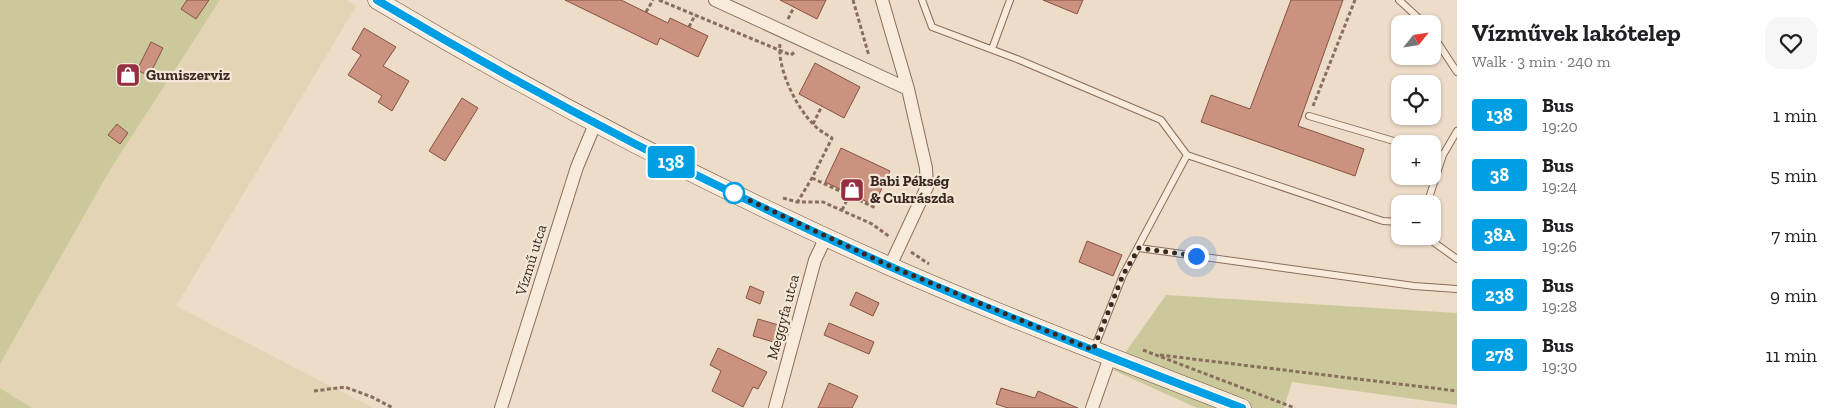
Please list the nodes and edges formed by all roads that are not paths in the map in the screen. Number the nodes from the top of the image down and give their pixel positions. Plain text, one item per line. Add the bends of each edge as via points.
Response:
1 (715, 0) edge
2 (882, 0) edge
3 (922, 0) edge
4 (1010, 0) edge
5 (1399, 0) edge
6 (383, 1) edge
7 (1415, 15) edge
8 (1441, 48) edge
9 (992, 49) junction
10 (1457, 72) edge
11 (908, 89) junction
12 (1309, 116) road end
13 (596, 124) junction
14 (1457, 131) edge
15 (1391, 140) edge
16 (1187, 155) junction
17 (1443, 155) joint
18 (1430, 195) edge
19 (1391, 221) edge
20 (826, 237) junction
21 (1438, 245) edge
22 (1139, 248) junction
23 (1457, 259) edge
24 (890, 266) junction
25 (1457, 289) edge
26 (1093, 350) junction
27 (1110, 357) junction
28 (501, 408) edge
29 (775, 408) edge
30 (1092, 408) edge
31 (1242, 408) edge

1 - 11 street
2 - 11 street
3 - 9 lane via 932,27
4 - 9 lane
5 - 7 lane
6 - 13 main road via 467,53
8 - 10 lane
9 - 16 lane via 1161,120
11 - 24 street via 926,168 927,187
12 - 15 lane
13 - 20 main road
13 - 28 street, Vízmű utca via 577,167
14 - 17 lane
16 - 19 lane
16 - 22 lane
17 - 18 lane
20 - 24 main road
20 - 29 street, Meggyfa utca via 815,260
21 - 23 lane
22 - 25 lane via 1414,286
22 - 26 lane via 1123,275
24 - 26 main road
26 - 27 main road
27 - 30 street
27 - 31 main road

